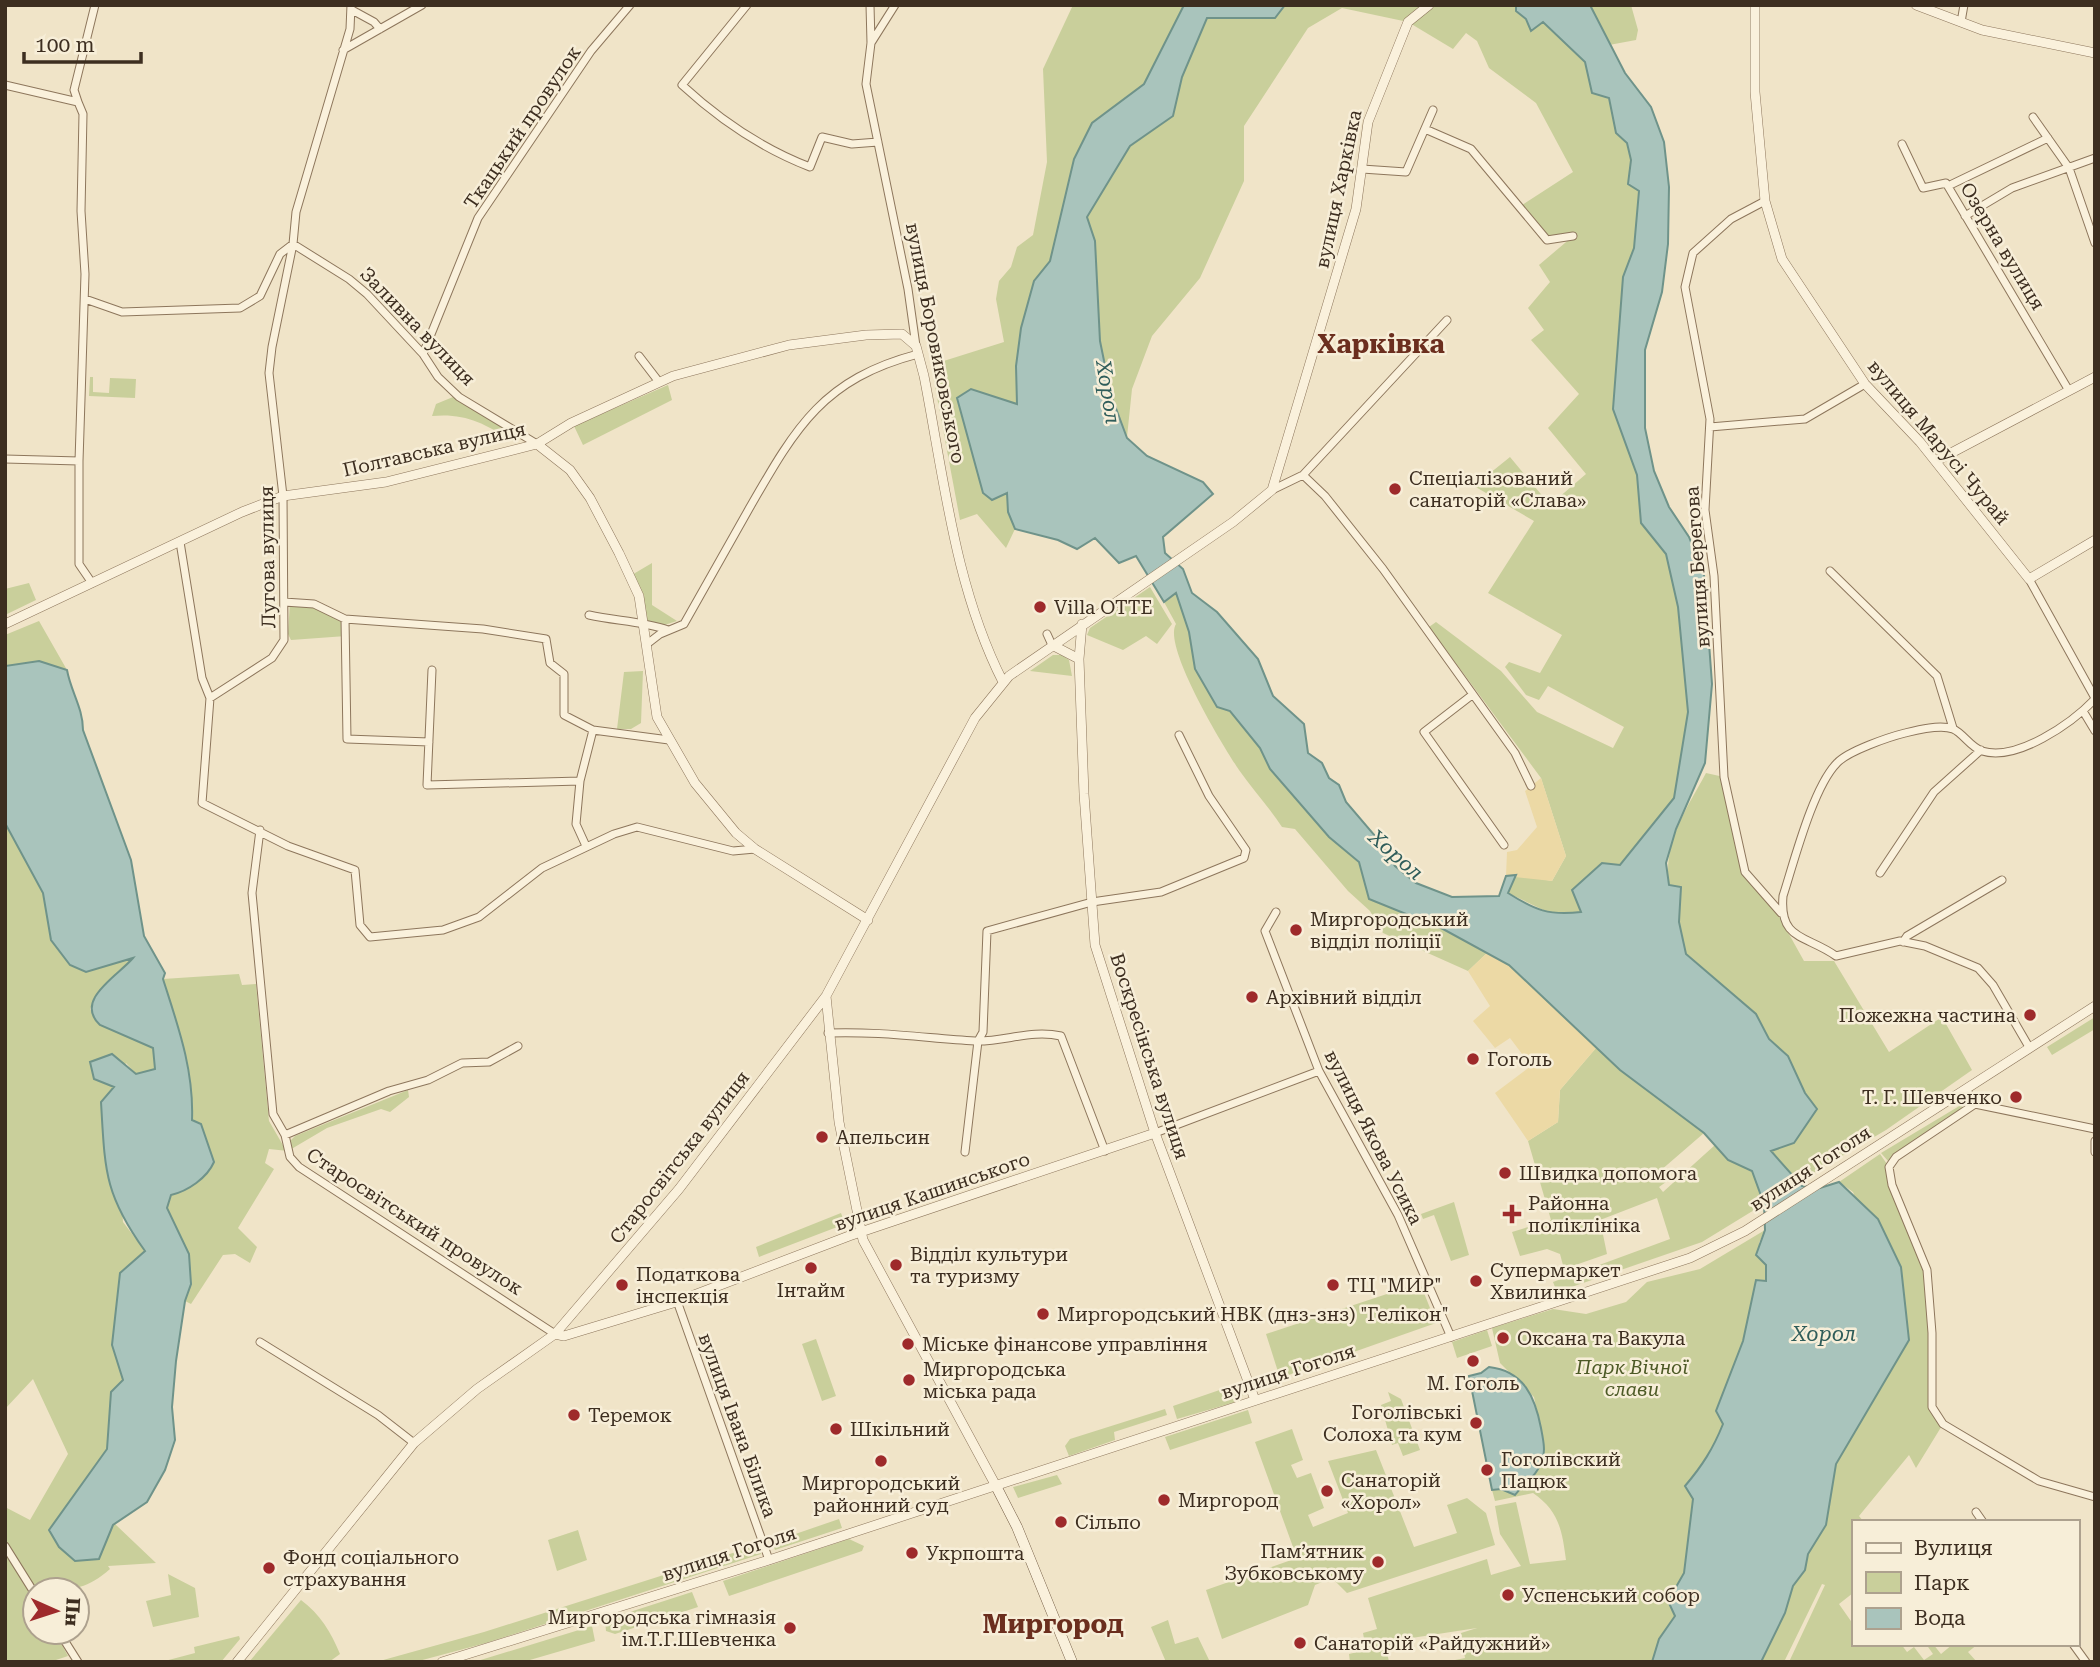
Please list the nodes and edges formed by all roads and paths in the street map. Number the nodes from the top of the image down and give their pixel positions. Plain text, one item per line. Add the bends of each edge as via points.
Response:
1 (95, 5) edge
2 (422, 5) edge
3 (630, 5) edge
4 (747, 5) edge
5 (870, 5) edge
6 (895, 5) edge
7 (1429, 5) edge
8 (1755, 5) edge
9 (1916, 5) edge
10 (1964, 5) edge
11 (351, 8) edge
12 (1961, 22) junction
13 (380, 29) junction
14 (871, 43) junction
15 (343, 50) junction
16 (2095, 53) edge
17 (5, 85) edge
18 (78, 102) junction
19 (1433, 110) dead end
20 (2033, 117) dead end
21 (1425, 129) junction
22 (2048, 138) junction
23 (878, 142) junction
24 (1902, 144) dead end
25 (2095, 158) edge
26 (1362, 169) junction
27 (2069, 169) junction
28 (1948, 186) junction
29 (1765, 201) junction
30 (1965, 216) junction
31 (1573, 236) dead end
32 (2095, 243) edge
33 (293, 244) junction
34 (85, 299) junction
35 (1447, 320) dead end
36 (917, 350) junction
37 (423, 354) junction
38 (639, 356) dead end
39 (2095, 377) edge
40 (659, 383) junction
41 (1864, 384) junction
42 (2068, 389) junction
43 (1710, 427) junction
44 (537, 444) junction
45 (5, 459) edge
46 (79, 461) junction
47 (1936, 461) junction
48 (1303, 475) junction
49 (1272, 490) junction
50 (283, 496) junction
51 (2095, 540) edge
52 (180, 542) junction
53 (1830, 571) dead end
54 (2029, 579) junction
55 (92, 583) junction
56 (284, 602) junction
57 (589, 615) dead end
58 (345, 619) junction
59 (643, 621) junction
60 (5, 624) edge
61 (1082, 624) junction
62 (668, 630) junction
63 (1047, 634) dead end
64 (647, 644) junction
65 (1052, 645) junction
66 (1079, 659) junction
67 (432, 670) dead end
68 (1003, 682) junction
69 (1472, 695) junction
70 (210, 698) junction
71 (2095, 698) edge
72 (2083, 711) junction
73 (1953, 729) junction
74 (593, 730) junction
75 (2095, 731) edge
76 (1179, 735) dead end
77 (669, 740) junction
78 (429, 742) junction
79 (1980, 750) junction
80 (580, 781) junction
81 (1531, 786) dead end
82 (260, 830) junction
83 (1504, 845) dead end
84 (586, 846) junction
85 (755, 849) junction
86 (1880, 873) dead end
87 (2003, 880) dead end
88 (1092, 902) junction
89 (1276, 912) dead end
90 (1781, 913) junction
91 (868, 920) junction
92 (1903, 942) junction
93 (826, 996) junction
94 (2095, 1006) edge
95 (828, 1033) junction
96 (978, 1041) junction
97 (517, 1046) dead end
98 (2029, 1047) junction
99 (1319, 1071) junction
100 (1966, 1089) junction
101 (1975, 1104) junction
102 (2095, 1129) edge
103 (1155, 1133) junction
104 (285, 1135) junction
105 (2095, 1141) edge
106 (1105, 1151) junction
107 (965, 1152) dead end
108 (2095, 1152) edge
109 (861, 1232) junction
110 (677, 1301) junction
111 (555, 1334) junction
112 (1451, 1337) junction
113 (260, 1342) dead end
114 (1255, 1400) junction
115 (414, 1443) junction
116 (996, 1486) junction
117 (2095, 1497) edge
118 (1976, 1512) dead end
119 (1982, 1520) edge
120 (5, 1546) edge
121 (769, 1560) junction
122 (24, 1576) edge
123 (68, 1646) edge
124 (2074, 1646) edge
125 (78, 1662) edge
126 (237, 1662) edge
127 (442, 1662) edge
128 (1072, 1662) edge
129 (2086, 1662) edge

1 - 18 street via 74,90
2 - 13 street
3 - 37 street, Ткацький провулок via 591,51 478,218
4 - 23 street via 682,85 710,111 786,158 810,167 822,137 852,144
5 - 14 street, вулиця Боровиковського
6 - 14 street
7 - 26 street, вулиця Харківка via 1408,22 1385,73 1368,122
8 - 29 street, вулиця Марусі Чурай via 1755,92
9 - 12 street
10 - 12 street
11 - 13 street
11 - 15 street, Лугова вулиця
12 - 16 street
13 - 15 street
14 - 23 street, вулиця Боровиковського via 866,84
15 - 33 street, Лугова вулиця via 299,201
17 - 18 street
18 - 34 street via 83,114
19 - 21 street
20 - 22 street
21 - 26 street via 1406,172
21 - 31 street via 1471,149 1547,240
22 - 27 street
22 - 28 street
23 - 36 street, вулиця Боровиковського
24 - 28 street, Озерна вулиця via 1923,188
25 - 27 street
26 - 49 street, вулиця Харківка via 1336,285
27 - 30 street via 2012,188
27 - 32 street
28 - 30 street, Озерна вулиця
29 - 41 street, вулиця Марусі Чурай via 1782,259
29 - 43 street, вулиця Берегова via 1731,219 1693,253 1685,287
30 - 42 street, Озерна вулиця
33 - 34 street via 280,254 260,296 240,308 122,312
33 - 37 street, Заливна вулиця via 349,279
33 - 50 street, Лугова вулиця via 270,373
34 - 46 street
35 - 48 street
36 - 40 street, Полтавська вулиця via 902,334 866,335 789,345
36 - 62 street via 857,376 819,404 789,438 684,624
36 - 68 street, вулиця Боровиковського via 965,578 983,642
37 - 44 street, Заливна вулиця via 459,397
38 - 40 street
39 - 42 street
40 - 44 street, Полтавська вулиця via 571,423
41 - 43 street via 1805,419
41 - 47 street, вулиця Марусі Чурай
42 - 47 street
43 - 90 street, вулиця Берегова via 1705,510 1714,576 1724,777 1745,872
44 - 50 street, Полтавська вулиця via 386,482
44 - 59 street, Заливна вулиця via 569,470 590,498 639,596
45 - 46 street
46 - 55 street via 79,564
47 - 54 street, вулиця Марусі Чурай
48 - 49 street
48 - 69 street via 1383,569
49 - 61 street
50 - 52 street, Полтавська вулиця
50 - 56 street, Лугова вулиця
51 - 54 street
52 - 55 street, Полтавська вулиця
52 - 70 street via 202,678
53 - 73 street via 1937,676
54 - 71 street, вулиця Марусі Чурай
55 - 60 street, Полтавська вулиця
56 - 58 street via 314,604
56 - 70 street, Лугова вулиця via 284,640 272,658
57 - 59 street
58 - 74 street via 484,629 546,639 550,663 564,674 564,715
58 - 78 street via 347,739
59 - 62 street
59 - 64 street, Заливна вулиця
61 - 65 street, Старосвітська вулиця
61 - 66 street, Воскресінська вулиця
62 - 64 street
63 - 65 street
64 - 77 street, Заливна вулиця via 657,717
65 - 66 street
65 - 68 street, Старосвітська вулиця
66 - 88 street, Воскресінська вулиця
67 - 78 street
68 - 91 street, Старосвітська вулиця via 975,718
69 - 81 street via 1515,753
69 - 83 street via 1424,732
70 - 82 street via 202,803
71 - 72 street
72 - 75 street
72 - 79 street via 2032,744 1995,753
73 - 79 street
73 - 90 street via 1921,729 1892,736 1838,761 1825,779 1801,839
74 - 77 street
74 - 80 street
76 - 88 street via 1209,796 1246,850 1244,858 1161,892
77 - 85 street, Заливна вулиця via 695,782
78 - 80 street via 427,785
79 - 86 street via 1934,792
80 - 84 street via 576,824
82 - 84 street via 288,846 355,870 360,925 370,937 443,930 479,917 542,868
82 - 104 street, Старосвітський провулок via 252,893 273,1114
84 - 85 street via 637,827 733,851
85 - 91 street, Заливна вулиця
87 - 92 street
88 - 96 street via 986,931 986,993
88 - 103 street, Воскресінська вулиця via 1095,945
89 - 99 street, вулиця Якова Усика via 1265,931
90 - 92 street, вулиця Берегова via 1789,932 1836,956
91 - 93 street, Старосвітська вулиця
92 - 98 street via 1978,968
93 - 95 street
93 - 111 street, Старосвітська вулиця via 637,1241
94 - 98 street, вулиця Гоголя
95 - 96 street
95 - 109 street via 839,1122
96 - 106 street via 1041,1031 1061,1035
96 - 107 street
97 - 104 street via 489,1062 462,1063
98 - 100 street, вулиця Гоголя
99 - 103 street, вулиця Кашинського
99 - 112 street, вулиця Якова Усика via 1398,1214
100 - 101 street
100 - 112 street, вулиця Гоголя via 1745,1231 1690,1258
101 - 102 street
101 - 117 street via 1896,1157 1889,1167 1927,1270 1932,1407 1943,1424 2039,1481
103 - 106 street, вулиця Кашинського
103 - 114 street, Воскресінська вулиця
104 - 111 street, Старосвітський провулок via 290,1157 299,1167
105 - 108 street
106 - 109 street, вулиця Кашинського
109 - 110 street, вулиця Кашинського
109 - 116 street
110 - 111 street, вулиця Кашинського via 564,1336
110 - 121 street, вулиця Івана Білика
111 - 115 street, Старосвітська вулиця via 477,1389
112 - 114 street, вулиця Гоголя
113 - 115 street via 378,1415
114 - 116 street, вулиця Гоголя
115 - 126 street, Старосвітська вулиця
116 - 121 street, вулиця Гоголя
116 - 128 main road
118 - 119 street
120 - 122 street
121 - 127 street, вулиця Гоголя
123 - 125 street
124 - 129 street

